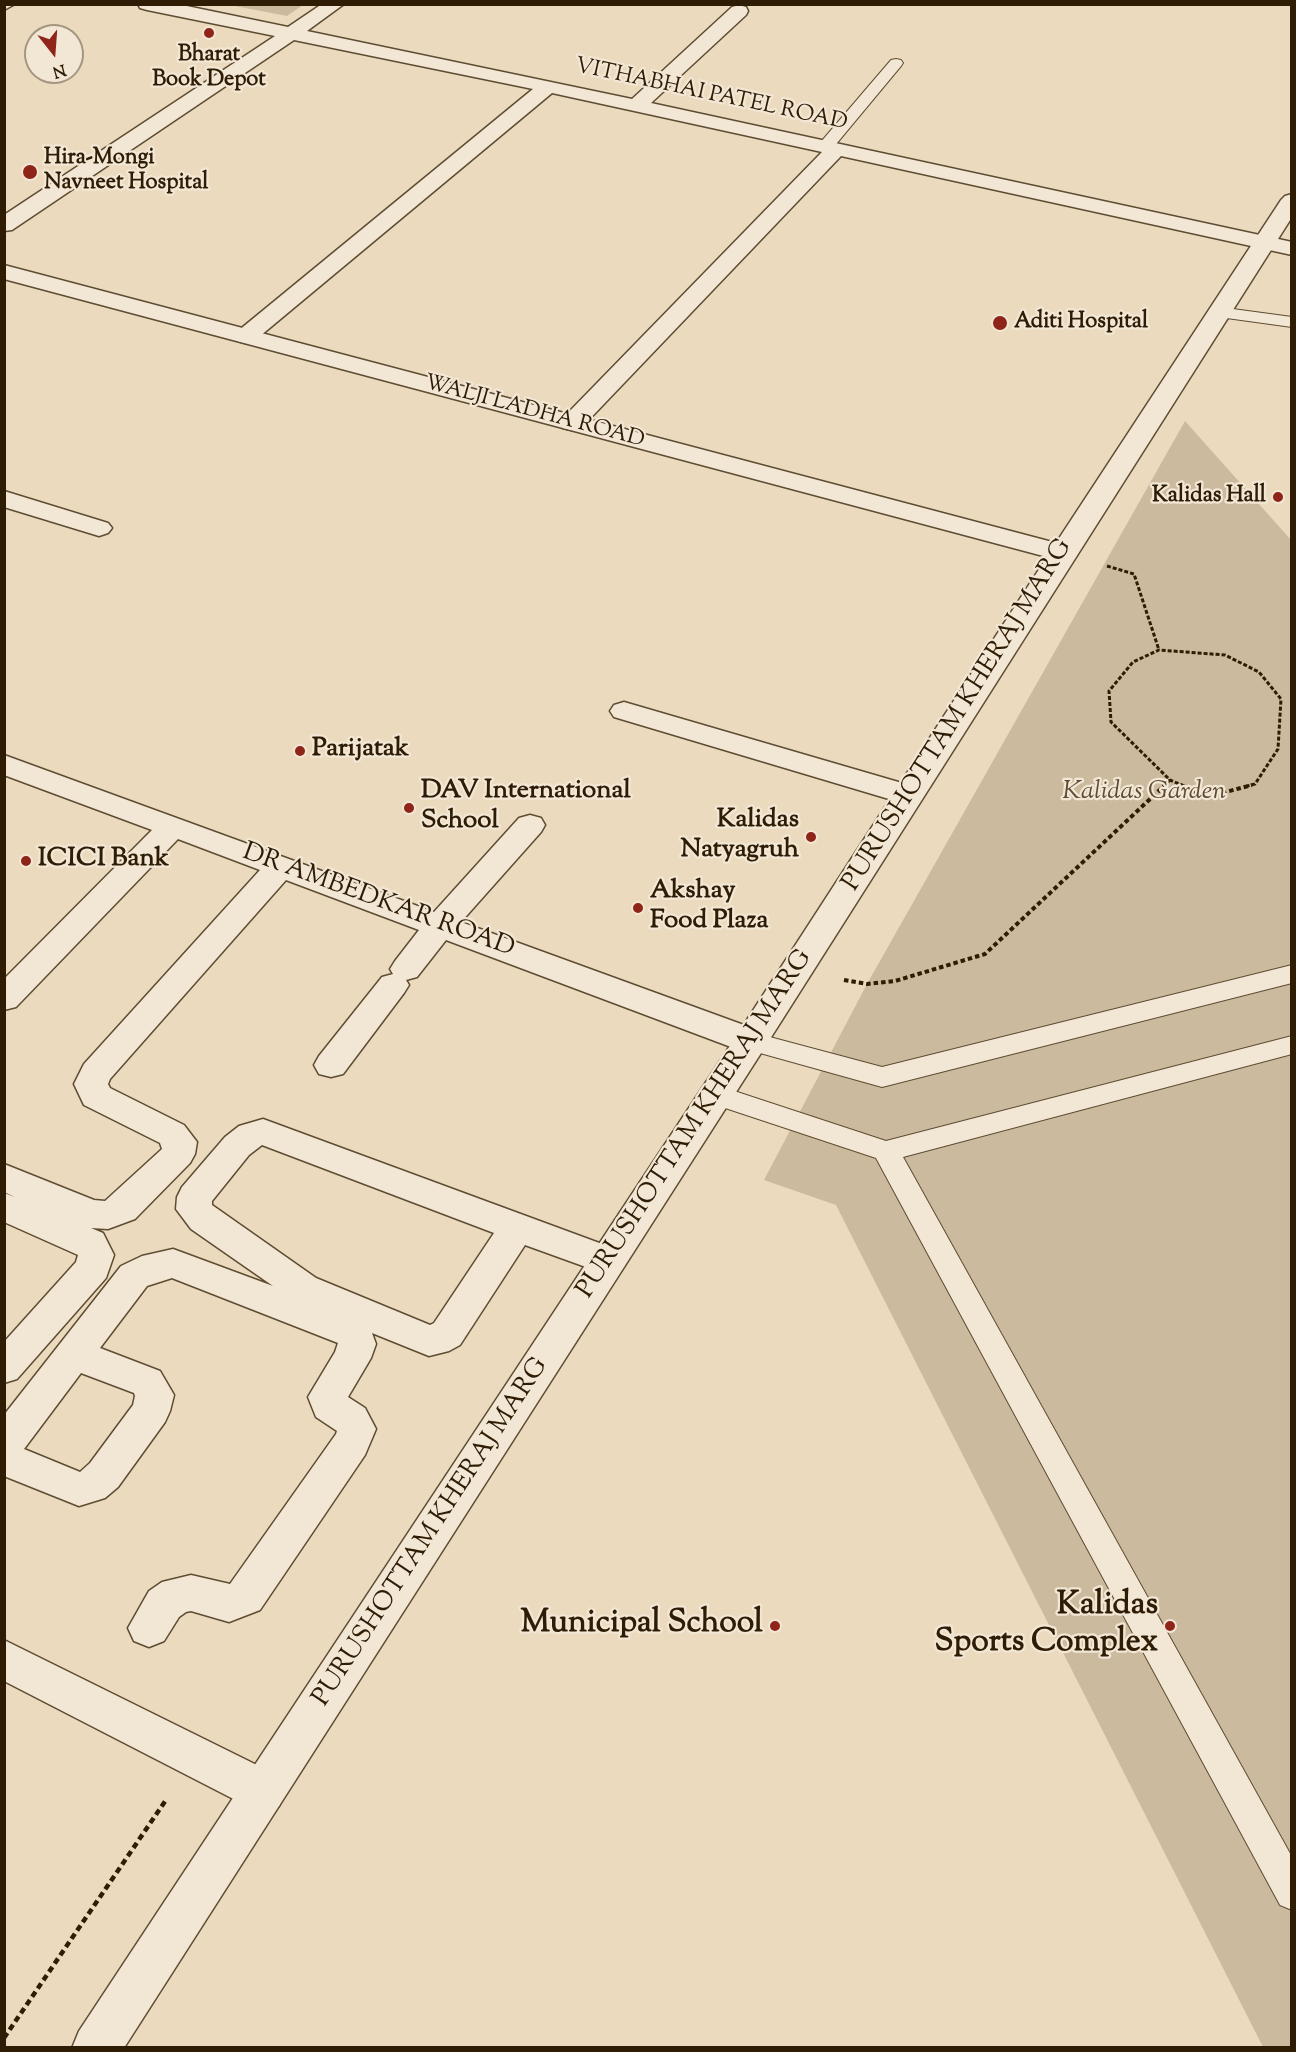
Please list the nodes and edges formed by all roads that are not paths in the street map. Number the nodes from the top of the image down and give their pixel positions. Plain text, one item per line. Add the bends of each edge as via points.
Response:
1 (147, 4) edge
2 (335, 4) edge
3 (739, 11) dead end
4 (291, 35) junction
5 (896, 63) dead end
6 (548, 86) junction
7 (637, 105) junction
8 (832, 147) junction
9 (1292, 200) edge
10 (4, 225) edge
11 (1263, 243) junction
12 (1292, 249) edge
13 (4, 272) edge
14 (1218, 312) junction
15 (1292, 322) edge
16 (246, 336) junction
17 (572, 423) junction
18 (4, 498) edge
19 (99, 528) dead end
20 (1063, 553) junction
21 (624, 711) dead end
22 (4, 764) edge
23 (909, 795) junction
24 (530, 825) dead end
25 (173, 826) junction
26 (281, 866) junction
27 (440, 925) junction
28 (1292, 974) edge
29 (4, 999) edge
30 (751, 1041) junction
31 (1292, 1045) edge
32 (331, 1065) dead end
33 (716, 1095) junction
34 (886, 1151) junction
35 (381, 1160) dead end
36 (4, 1177) edge
37 (4, 1207) edge
38 (517, 1227) junction
39 (615, 1251) junction
40 (75, 1355) junction
41 (4, 1368) edge
42 (4, 1445) edge
43 (4, 1458) edge
44 (149, 1628) dead end
45 (4, 1659) edge
46 (263, 1791) junction
47 (1282, 1858) edge
48 (1292, 1893) edge
49 (96, 2048) edge

1 - 4 street, VITHABHAI PATEL ROAD
2 - 4 street
3 - 7 street
4 - 6 street, VITHABHAI PATEL ROAD
4 - 10 street
5 - 8 lane
6 - 7 street, VITHABHAI PATEL ROAD
6 - 16 street
7 - 8 street, VITHABHAI PATEL ROAD
8 - 11 street, VITHABHAI PATEL ROAD
8 - 17 street
9 - 11 street, PURUSHOTTAM KHERAJ MARG
11 - 12 street, VITHABHAI PATEL ROAD
11 - 14 street, PURUSHOTTAM KHERAJ MARG
13 - 16 street, WALJI LADHA ROAD
14 - 15 lane
14 - 20 street, PURUSHOTTAM KHERAJ MARG
16 - 17 street, WALJI LADHA ROAD
17 - 20 street, WALJI LADHA ROAD
18 - 19 street
20 - 23 street, PURUSHOTTAM KHERAJ MARG
21 - 23 street
22 - 25 street, DR AMBEDKAR ROAD
23 - 30 street, PURUSHOTTAM KHERAJ MARG
24 - 27 street
25 - 26 street, DR AMBEDKAR ROAD
25 - 29 street
26 - 27 street, DR AMBEDKAR ROAD
26 - 36 street via 96,1073 91,1084 96,1096 172,1134 180,1142 178,1154 122,1209 108,1215 90,1214
27 - 30 street, DR AMBEDKAR ROAD
27 - 32 street
28 - 30 lane via 882,1077
30 - 33 street, PURUSHOTTAM KHERAJ MARG
31 - 34 lane
33 - 34 lane
33 - 39 street, PURUSHOTTAM KHERAJ MARG
34 - 47 lane
35 - 39 street
37 - 41 street via 90,1243 96,1255 93,1268
38 - 38 street via 263,1132 237,1146 195,1197 194,1209 303,1288 429,1341 447,1334
38 - 39 street
39 - 46 street, PURUSHOTTAM KHERAJ MARG
40 - 42 street
40 - 43 street via 147,1382 155,1395 151,1411 92,1486 79,1489
40 - 44 street via 134,1276 172,1263 353,1333 357,1344 327,1397 330,1406 357,1429 351,1443 245,1597 229,1603 191,1593 177,1595 164,1604
45 - 46 street
46 - 49 street, PURUSHOTTAM KHERAJ MARG
47 - 48 lane

